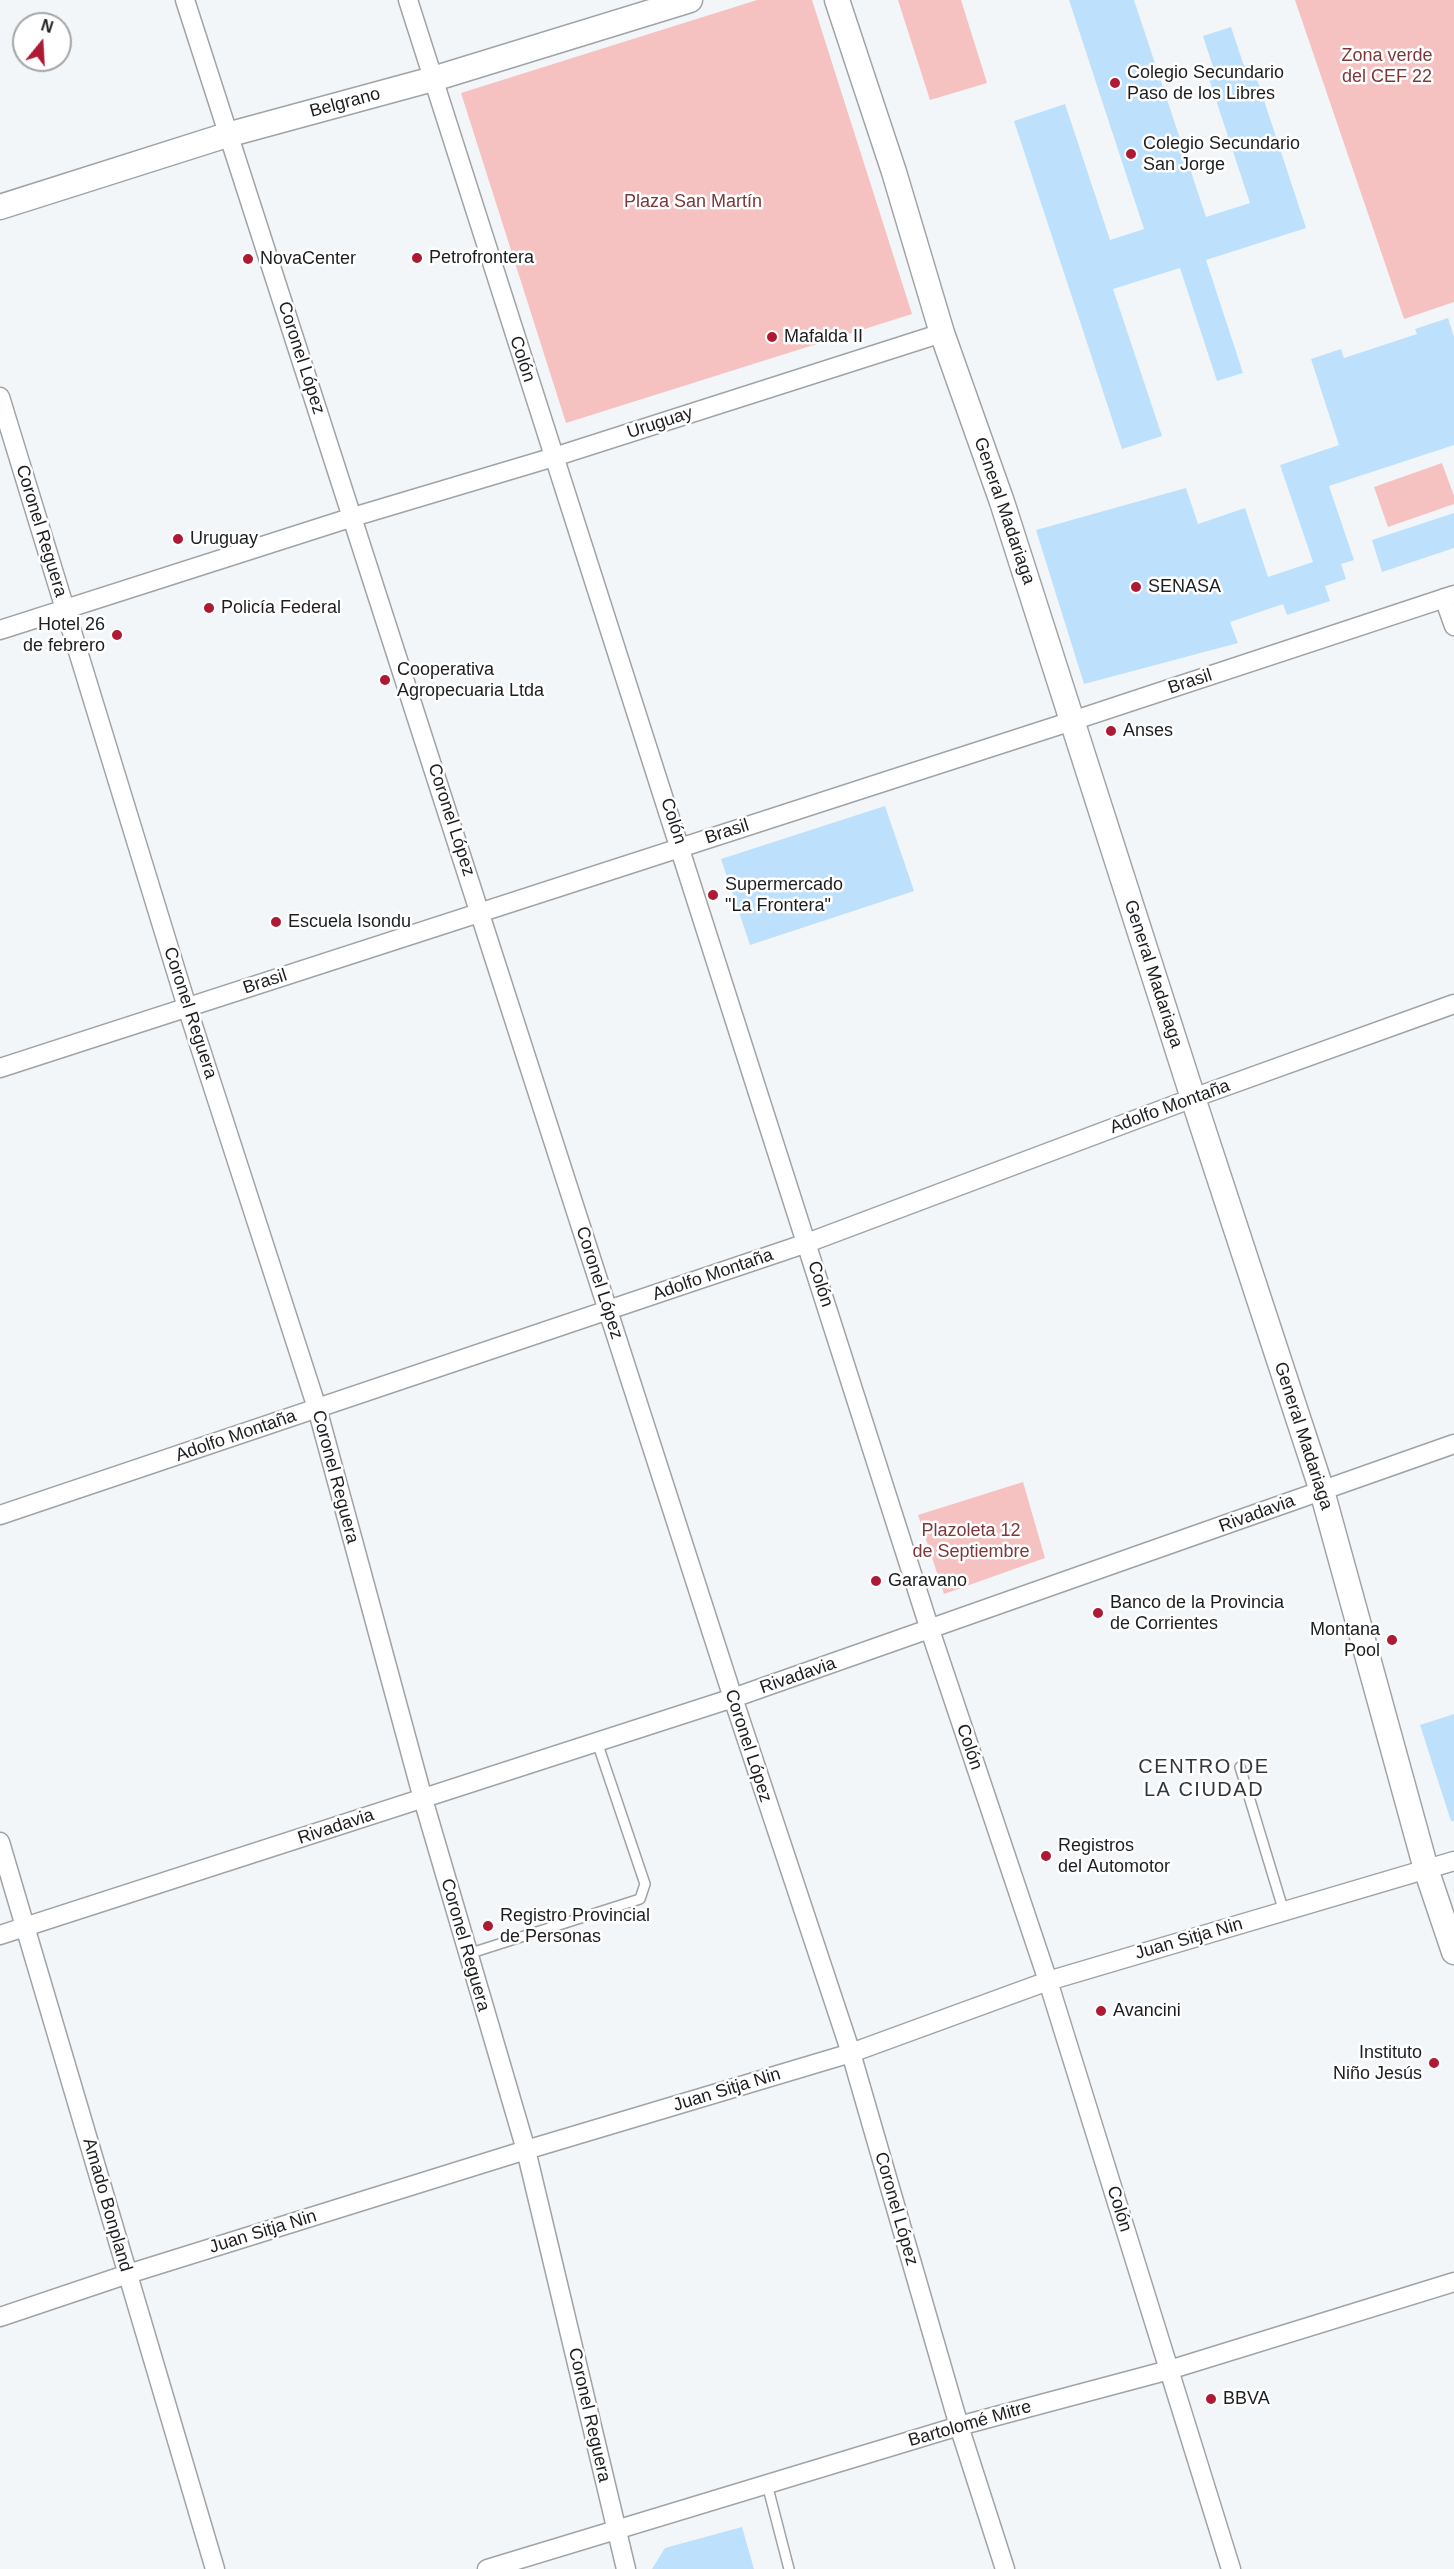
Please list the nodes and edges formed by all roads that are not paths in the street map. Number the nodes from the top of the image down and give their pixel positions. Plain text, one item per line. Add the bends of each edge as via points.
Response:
1 (185, 0) edge
2 (408, 0) edge
3 (690, 0) edge
4 (837, 0) edge
5 (433, 79) junction
6 (227, 135) junction
7 (0, 207) edge
8 (942, 333) junction
9 (0, 397) edge
10 (554, 457) junction
11 (353, 517) junction
12 (1449, 596) edge
13 (64, 609) junction
14 (1454, 626) edge
15 (0, 630) edge
16 (1072, 722) junction
17 (681, 847) junction
18 (480, 912) junction
19 (1454, 1004) edge
20 (188, 1007) junction
21 (0, 1068) edge
22 (1193, 1098) junction
23 (807, 1243) junction
24 (608, 1310) junction
25 (317, 1408) junction
26 (1454, 1444) edge
27 (1322, 1491) junction
28 (0, 1515) edge
29 (930, 1630) junction
30 (733, 1698) junction
31 (597, 1742) junction
32 (1240, 1767) dead end
33 (423, 1799) junction
34 (0, 1842) edge
35 (1454, 1862) edge
36 (1426, 1869) junction
37 (1284, 1912) junction
38 (25, 1927) junction
39 (0, 1935) edge
40 (1454, 1952) edge
41 (468, 1954) junction
42 (1048, 1981) junction
43 (851, 2053) junction
44 (526, 2150) junction
45 (128, 2274) junction
46 (1454, 2282) edge
47 (0, 2317) edge
48 (1169, 2370) junction
49 (959, 2426) junction
50 (767, 2484) junction
51 (616, 2529) junction
52 (215, 2569) edge
53 (487, 2569) edge
54 (626, 2569) edge
55 (789, 2569) edge
56 (1005, 2569) edge
57 (1231, 2569) edge

1 - 6 street, Coronel López
2 - 5 street, Colón
3 - 5 street, Belgrano
4 - 8 street, General Madariaga
5 - 6 street, Belgrano
5 - 10 street, Colón
6 - 7 street, Belgrano
6 - 11 street, Coronel López
8 - 10 street, Uruguay
8 - 16 street, General Madariaga via 1002,502
9 - 13 street, Coronel Reguera
10 - 11 street, Uruguay
10 - 17 street, Colón
11 - 13 street, Uruguay
11 - 18 street, Coronel López
12 - 14 street
12 - 16 street, Brasil
13 - 15 street, Uruguay
13 - 20 street, Coronel Reguera
16 - 17 street, Brasil
16 - 22 street, General Madariaga
17 - 18 street, Brasil
17 - 23 street, Colón
18 - 20 street, Brasil
18 - 24 street, Coronel López
19 - 22 street, Adolfo Montaña
20 - 21 street, Brasil
20 - 25 street, Coronel Reguera
22 - 23 street, Adolfo Montaña
22 - 27 street, General Madariaga
23 - 24 street, Adolfo Montaña
23 - 29 street, Colón
24 - 25 street, Adolfo Montaña
24 - 30 street, Coronel López
25 - 28 street, Adolfo Montaña
25 - 33 street, Coronel Reguera
26 - 27 street, Rivadavia
27 - 29 street, Rivadavia
27 - 36 street, General Madariaga
29 - 30 street, Rivadavia
29 - 42 street, Colón
30 - 31 street, Rivadavia
30 - 43 street, Coronel López
31 - 33 street, Rivadavia
31 - 41 lane via 645,1884 640,1899
32 - 37 lane
33 - 38 street, Rivadavia
33 - 41 street, Coronel Reguera
34 - 38 street, Amado Bonpland
35 - 36 street, Juan Sitja Nin
36 - 37 street, Juan Sitja Nin
36 - 40 street, General Madariaga
37 - 42 street, Juan Sitja Nin
38 - 39 street, Rivadavia
38 - 45 street, Amado Bonpland
41 - 44 street, Coronel Reguera
42 - 43 street, Juan Sitja Nin
42 - 48 street, Colón
43 - 44 street, Juan Sitja Nin
43 - 49 street, Coronel López
44 - 45 street, Juan Sitja Nin
44 - 51 street, Coronel Reguera
45 - 47 street, Juan Sitja Nin
45 - 52 street, Amado Bonpland
46 - 48 street, Bartolomé Mitre
48 - 49 street, Bartolomé Mitre
48 - 57 street, Colón
49 - 50 street, Bartolomé Mitre
49 - 56 street, Coronel López
50 - 51 street, Bartolomé Mitre
50 - 55 lane
51 - 53 street, Bartolomé Mitre
51 - 54 street, Coronel Reguera

